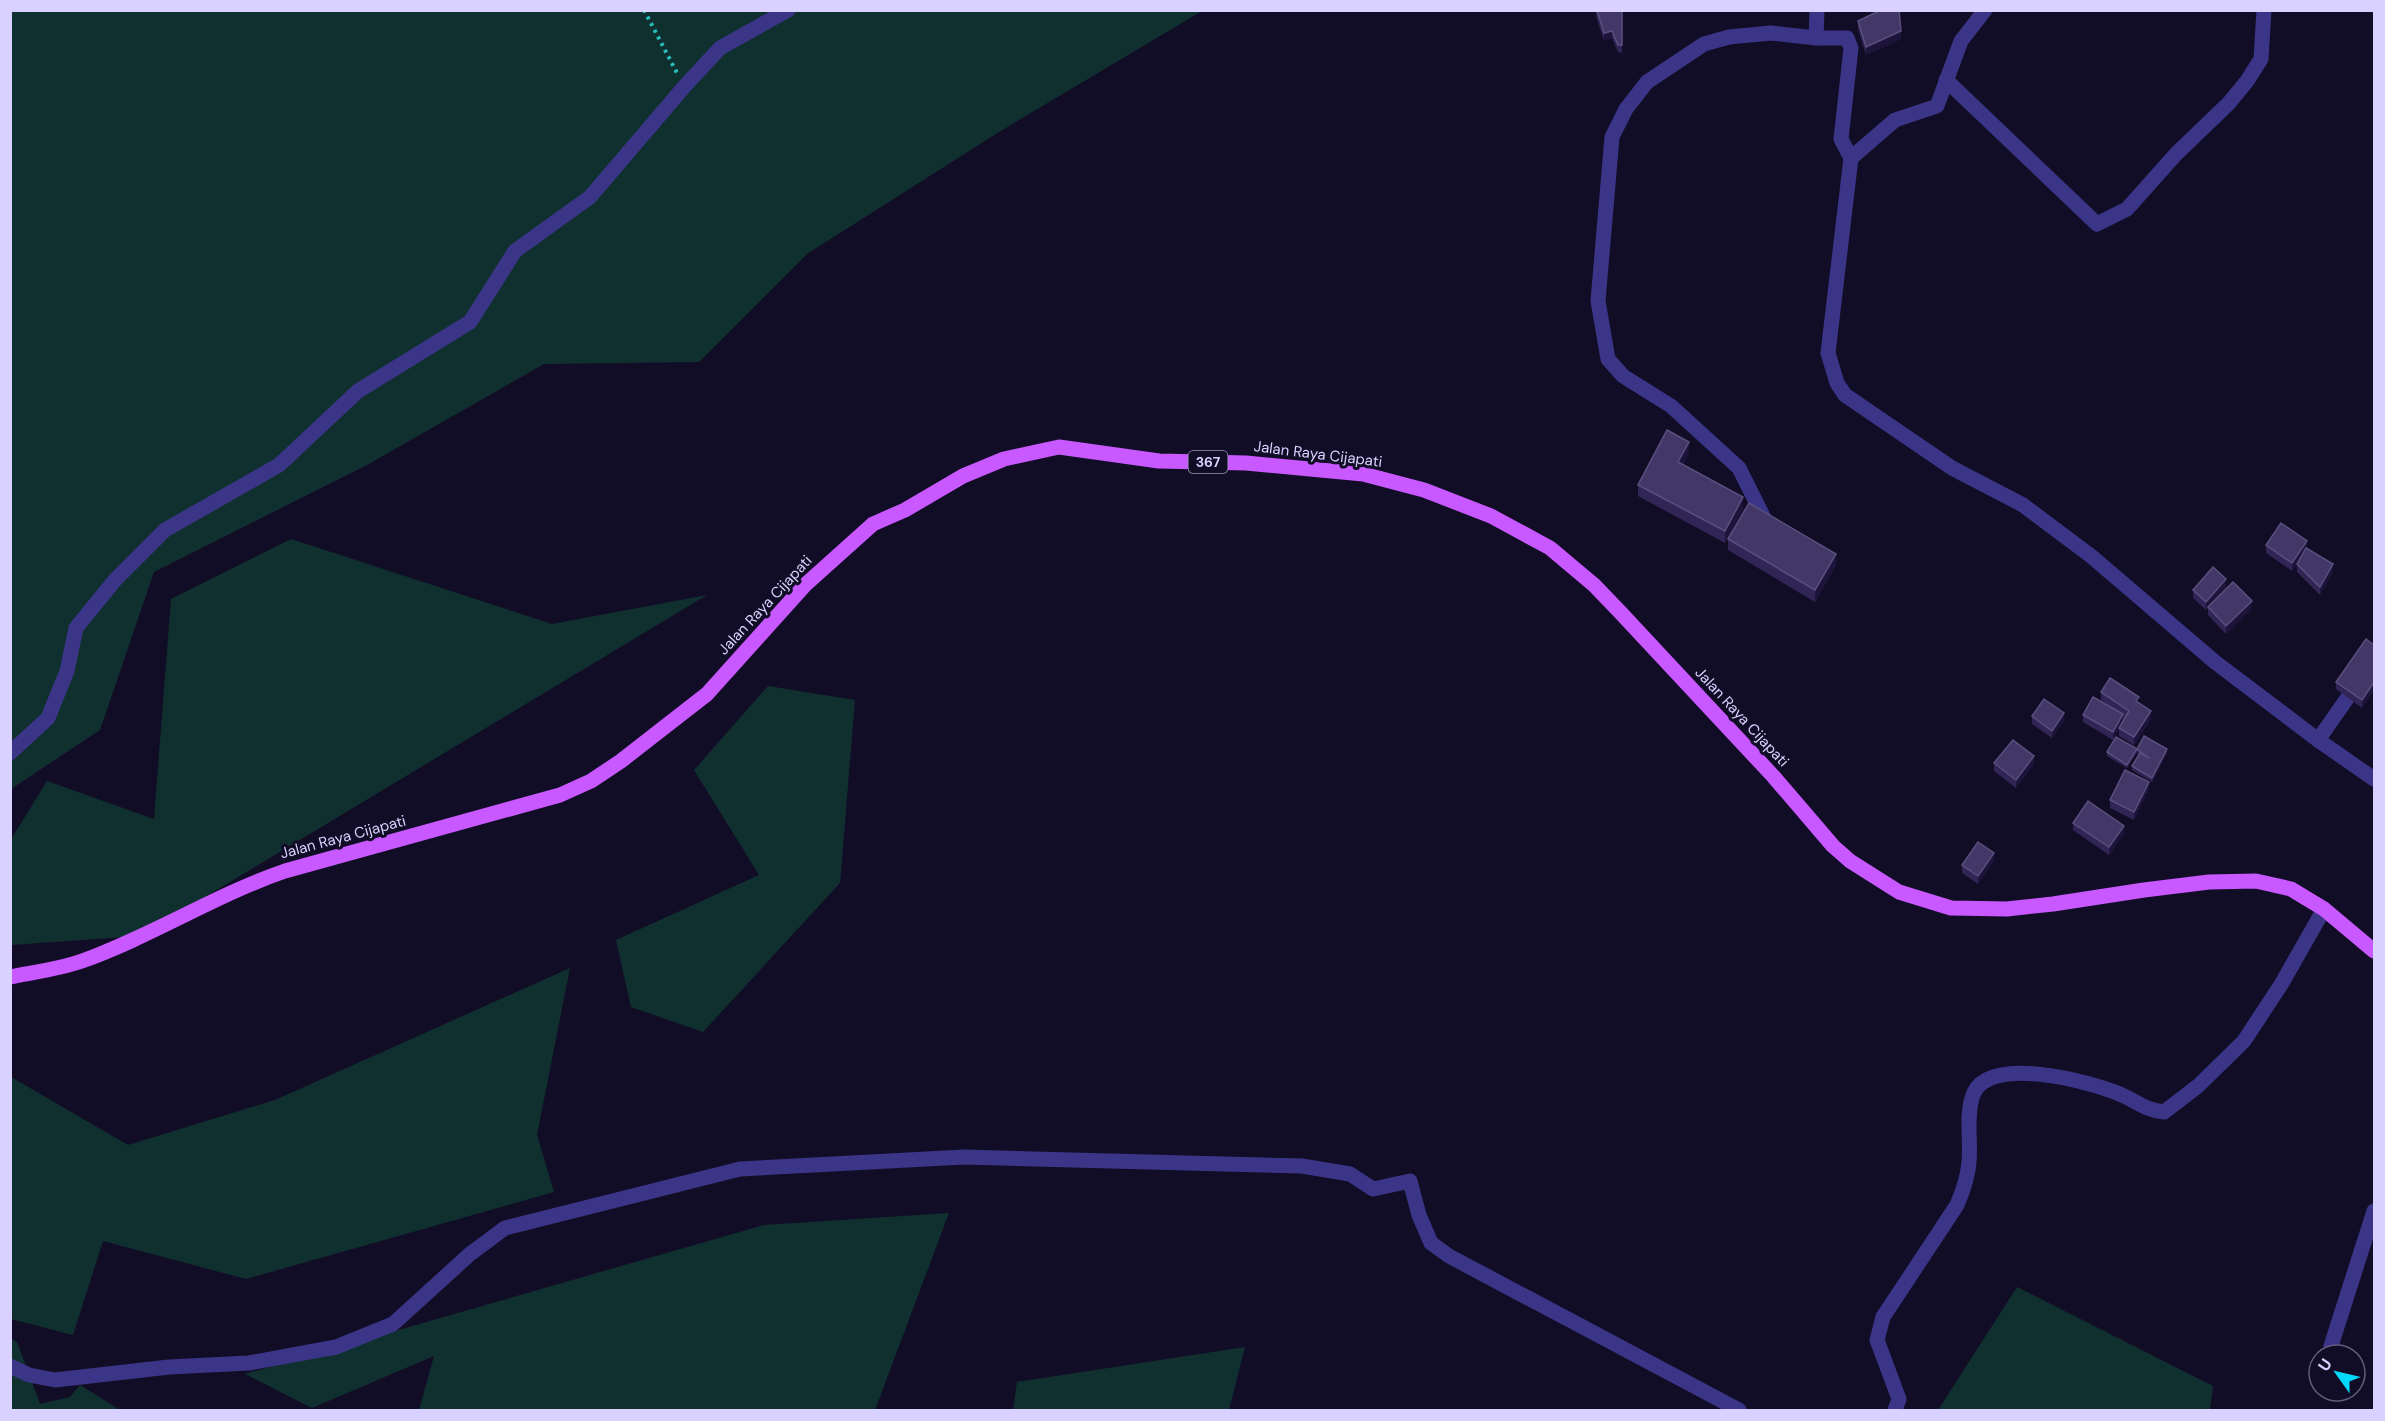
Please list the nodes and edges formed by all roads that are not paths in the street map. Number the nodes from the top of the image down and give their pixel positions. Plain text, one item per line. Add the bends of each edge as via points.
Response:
1 (788, 10) edge
2 (1817, 10) edge
3 (1985, 10) edge
4 (2264, 10) edge
5 (1816, 38) junction
6 (1946, 80) junction
7 (1851, 158) junction
8 (1763, 516) edge
9 (2374, 660) edge
10 (2318, 740) junction
11 (10, 753) edge
12 (2374, 779) edge
13 (2324, 909) junction
14 (2374, 951) edge
15 (10, 977) edge
16 (2374, 1211) edge
17 (2332, 1343) edge
18 (10, 1366) edge
19 (1739, 1410) edge
20 (1895, 1410) edge

1 - 11 street via 720,48 590,198 515,251 470,322 358,392 279,465 165,530 115,580 76,628 67,671 48,718
2 - 5 street
3 - 6 street via 1961,40
4 - 6 street via 2261,60 2247,81 2127,209 2097,224
5 - 7 street via 1841,37 1850,43 1841,139
5 - 8 street via 1771,33 1704,44 1647,82 1626,109 1612,137 1598,301 1608,359 1623,376 1671,406 1739,468
6 - 7 street via 1937,106 1895,120
7 - 10 street via 1828,353 1845,395 1952,468 2023,505 2091,556 2215,662
9 - 10 street
10 - 12 street
13 - 14 main road, Jalan Raya Cijapati / 367
13 - 15 main road, Jalan Raya Cijapati / 367 via 2291,889 2256,881 2210,882 2007,909 1951,909 1899,892 1833,846 1593,585 1550,549 1491,516 1424,490 1363,474 1246,463 1159,461 1059,447 1004,459 873,524 805,585 707,694 591,781 560,795 275,874 105,952 62,968
13 - 20 street via 2244,1041 2198,1086 2164,1112 2153,1112 2122,1095 2087,1083 2041,1075 2009,1072 1988,1077 1976,1088 1970,1110 1964,1189 1951,1215 1887,1309 1879,1332 1877,1340 1899,1399
16 - 17 street
18 - 19 street via 55,1380 249,1363 336,1347 393,1324 470,1254 505,1228 740,1169 964,1157 1302,1166 1350,1174 1373,1189 1410,1181 1431,1244

